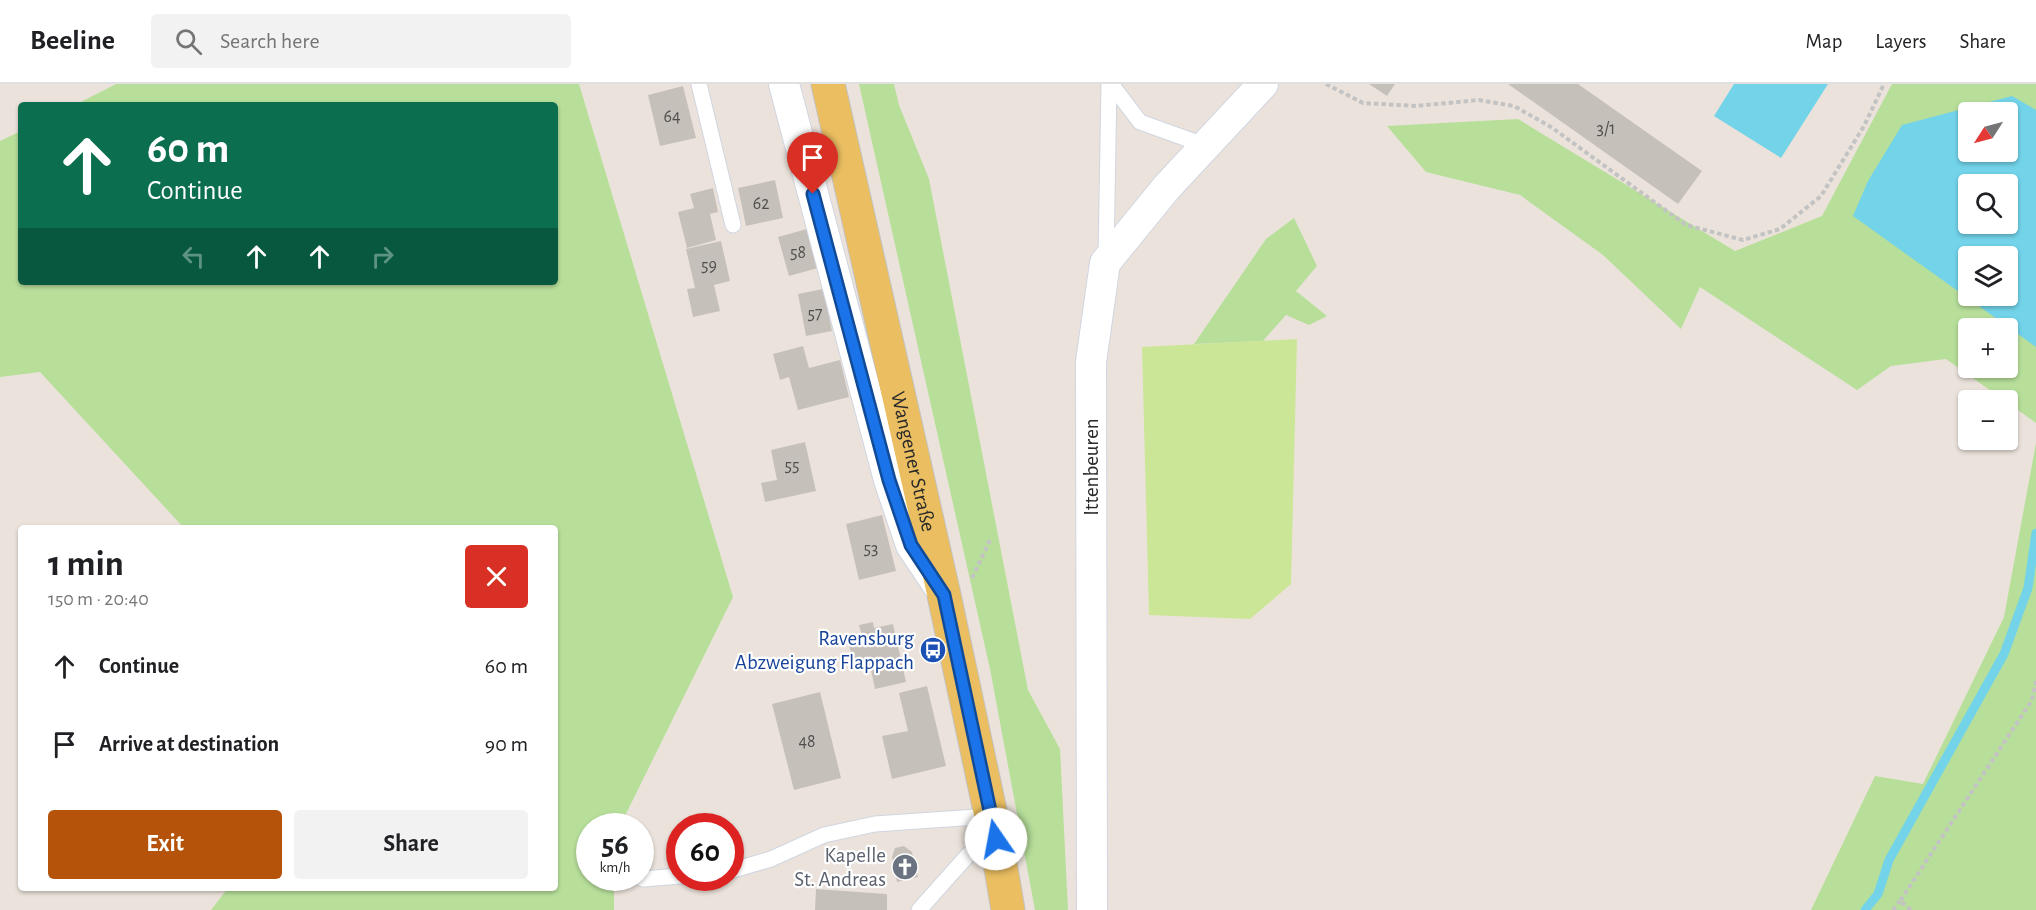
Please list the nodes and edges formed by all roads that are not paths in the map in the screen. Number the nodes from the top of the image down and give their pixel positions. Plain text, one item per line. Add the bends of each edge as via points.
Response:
1 (699, 84) edge
2 (784, 84) edge
3 (828, 84) edge
4 (1110, 84) edge
5 (1263, 84) edge
6 (1204, 145) junction
7 (733, 225) dead end
8 (1106, 263) junction
9 (958, 588) junction
10 (994, 827) junction
11 (744, 867) edge
12 (918, 910) edge
13 (1008, 910) edge
14 (1092, 910) edge

1 - 7 lane
2 - 9 street via 889,480 911,545
3 - 9 main road, Wangener Straße
4 - 6 lane via 1140,122
4 - 8 lane
5 - 6 street
6 - 8 street
8 - 14 street, Ittenbeuren via 1091,362
9 - 10 main road, Wangener Straße
10 - 11 lane via 875,824 824,835
10 - 12 lane
10 - 13 main road, Wangener Straße

